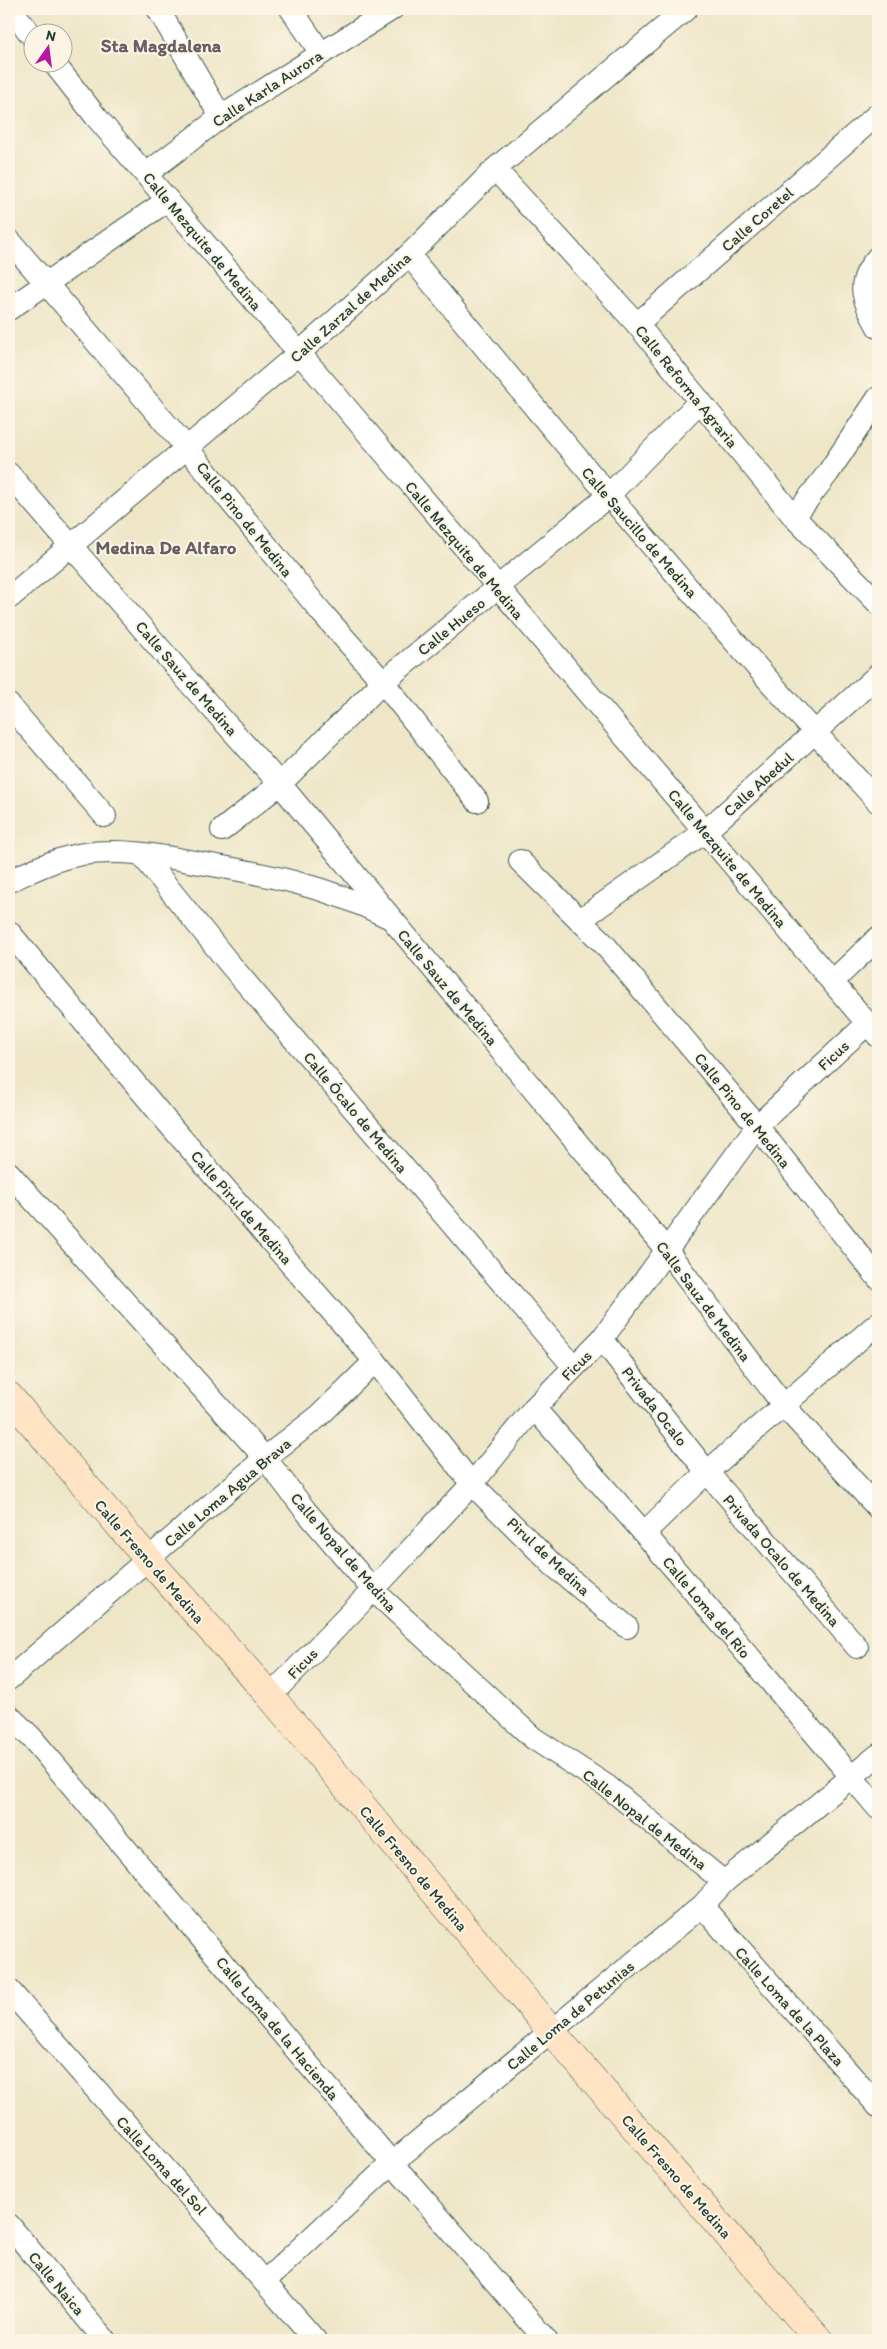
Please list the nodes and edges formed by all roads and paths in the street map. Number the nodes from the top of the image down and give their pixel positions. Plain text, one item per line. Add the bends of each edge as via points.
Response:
1 (11, 9) edge
2 (158, 9) edge
3 (291, 9) edge
4 (392, 9) edge
5 (686, 9) edge
6 (22, 23) edge
7 (320, 53) junction
8 (61, 72) edge
9 (878, 114) edge
10 (221, 117) junction
11 (495, 168) junction
12 (146, 174) junction
13 (168, 200) junction
14 (9, 240) edge
15 (409, 255) junction
16 (878, 257) edge
17 (45, 285) junction
18 (9, 309) edge
19 (637, 324) junction
20 (878, 327) edge
21 (299, 353) junction
22 (878, 398) edge
23 (700, 401) junction
24 (186, 446) junction
25 (9, 474) edge
26 (608, 496) junction
27 (794, 517) junction
28 (71, 545) junction
29 (497, 589) junction
30 (9, 598) edge
31 (878, 603) edge
32 (878, 674) edge
33 (383, 682) junction
34 (9, 705) edge
35 (815, 733) junction
36 (280, 784) junction
37 (477, 800) dead end
38 (878, 802) edge
39 (105, 816) dead end
40 (222, 830) dead end
41 (706, 831) junction
42 (141, 854) junction
43 (520, 861) dead end
44 (9, 882) edge
45 (392, 920) junction
46 (580, 920) junction
47 (9, 932) edge
48 (878, 938) edge
49 (833, 981) junction
50 (872, 1030) edge
51 (757, 1126) junction
52 (9, 1173) edge
53 (668, 1252) junction
54 (878, 1278) edge
55 (878, 1322) edge
56 (602, 1339) junction
57 (375, 1361) junction
58 (574, 1367) junction
59 (9, 1396) edge
60 (784, 1406) junction
61 (534, 1408) junction
62 (265, 1458) junction
63 (708, 1472) junction
64 (472, 1484) junction
65 (878, 1508) edge
66 (644, 1533) junction
67 (148, 1559) junction
68 (373, 1590) junction
69 (627, 1627) dead end
70 (857, 1647) dead end
71 (9, 1679) edge
72 (270, 1696) junction
73 (9, 1716) edge
74 (878, 1755) edge
75 (852, 1776) junction
76 (878, 1808) edge
77 (724, 1882) junction
78 (702, 1906) junction
79 (9, 1990) edge
80 (551, 2031) junction
81 (878, 2106) edge
82 (392, 2163) junction
83 (9, 2225) edge
84 (265, 2281) junction
85 (105, 2340) edge
86 (315, 2340) edge
87 (546, 2340) edge
88 (819, 2340) edge

1 - 6 street
2 - 10 street
3 - 7 street
4 - 7 street, Calle Karla Aurora
5 - 11 street, Calle Zarzal de Medina
7 - 10 street, Calle Karla Aurora
8 - 12 street, Calle Mezquite de Medina
9 - 19 street, Calle Coretel
10 - 12 street, Calle Karla Aurora
11 - 15 street, Calle Zarzal de Medina
11 - 19 street, Calle Reforma Agraria
12 - 13 street, Calle Mezquite de Medina
13 - 17 street
13 - 21 street, Calle Mezquite de Medina
14 - 17 street, Calle Pino de Medina
15 - 21 street, Calle Zarzal de Medina
15 - 26 street, Calle Saucillo de Medina
16 - 20 street via 863,283 864,302
17 - 18 street
17 - 24 street, Calle Pino de Medina
19 - 23 street, Calle Reforma Agraria
21 - 24 street, Calle Zarzal de Medina
21 - 29 street, Calle Mezquite de Medina
22 - 27 street
23 - 26 street, Calle Hueso
23 - 27 street, Calle Reforma Agraria
24 - 28 street, Calle Zarzal de Medina
24 - 33 street, Calle Pino de Medina via 322,613
25 - 28 street, Calle Sauz de Medina
26 - 29 street, Calle Hueso
26 - 35 street, Calle Saucillo de Medina
27 - 31 street, Calle Reforma Agraria
28 - 30 street, Calle Zarzal de Medina
28 - 36 street, Calle Sauz de Medina
29 - 33 street, Calle Hueso
29 - 41 street, Calle Mezquite de Medina
32 - 35 street, Calle Abedul
33 - 36 street, Calle Hueso
33 - 37 street, Calle Pino de Medina
34 - 39 street
35 - 38 street, Calle Saucillo de Medina
35 - 41 street, Calle Abedul
36 - 40 street, Calle Hueso
36 - 45 street, Calle Sauz de Medina
41 - 46 street, Calle Abedul
41 - 49 street, Calle Mezquite de Medina
42 - 44 street via 82,854 61,859
42 - 45 street via 293,880 330,892
42 - 58 street, Calle Ócalo de Medina via 228,962
43 - 46 street, Calle Pino de Medina
45 - 53 street, Calle Sauz de Medina
46 - 51 street, Calle Pino de Medina via 604,944
47 - 57 street, Calle Pirul de Medina via 168,1123
48 - 49 street
49 - 50 street, Calle Mezquite de Medina
50 - 51 street, Ficus
51 - 53 street, Ficus
51 - 54 street, Calle Pino de Medina
52 - 62 street, Calle Nopal de Medina
53 - 56 street, Ficus
53 - 60 street, Calle Sauz de Medina
55 - 60 street
56 - 58 street, Ficus
56 - 63 street, Privada Ocalo
57 - 62 street, Calle Loma Agua Brava via 319,1416
57 - 64 street, Calle Pirul de Medina
58 - 61 street, Ficus
59 - 67 street, Calle Fresno de Medina
60 - 63 street
60 - 65 street, Calle Sauz de Medina
61 - 64 street, Ficus
61 - 66 street, Calle Loma del Río
62 - 67 street, Calle Loma Agua Brava
62 - 68 street, Calle Nopal de Medina
63 - 66 street
63 - 70 street, Privada Ocalo de Medina
64 - 68 street, Ficus
64 - 69 street, Pirul de Medina via 553,1564
66 - 75 street, Calle Loma del Río
67 - 71 street, Calle Loma Agua Brava
67 - 72 street, Calle Fresno de Medina
68 - 72 street, Ficus
68 - 77 street, Calle Nopal de Medina via 534,1738 607,1786
72 - 80 street, Calle Fresno de Medina
73 - 82 street, Calle Loma de la Hacienda via 82,1796
74 - 75 street, Calle Loma de Petunias
75 - 76 street, Calle Loma del Río
75 - 77 street, Calle Loma de Petunias
77 - 78 street, Calle Loma de Petunias
78 - 80 street, Calle Loma de Petunias
78 - 81 street, Calle Loma de la Plaza
79 - 84 street, Calle Loma del Sol
80 - 82 street, Calle Loma de Petunias
80 - 88 street, Calle Fresno de Medina
82 - 84 street, Calle Loma de Petunias
82 - 87 street, Calle Loma de la Hacienda
83 - 85 street, Calle Naica
84 - 86 street, Calle Loma del Sol

